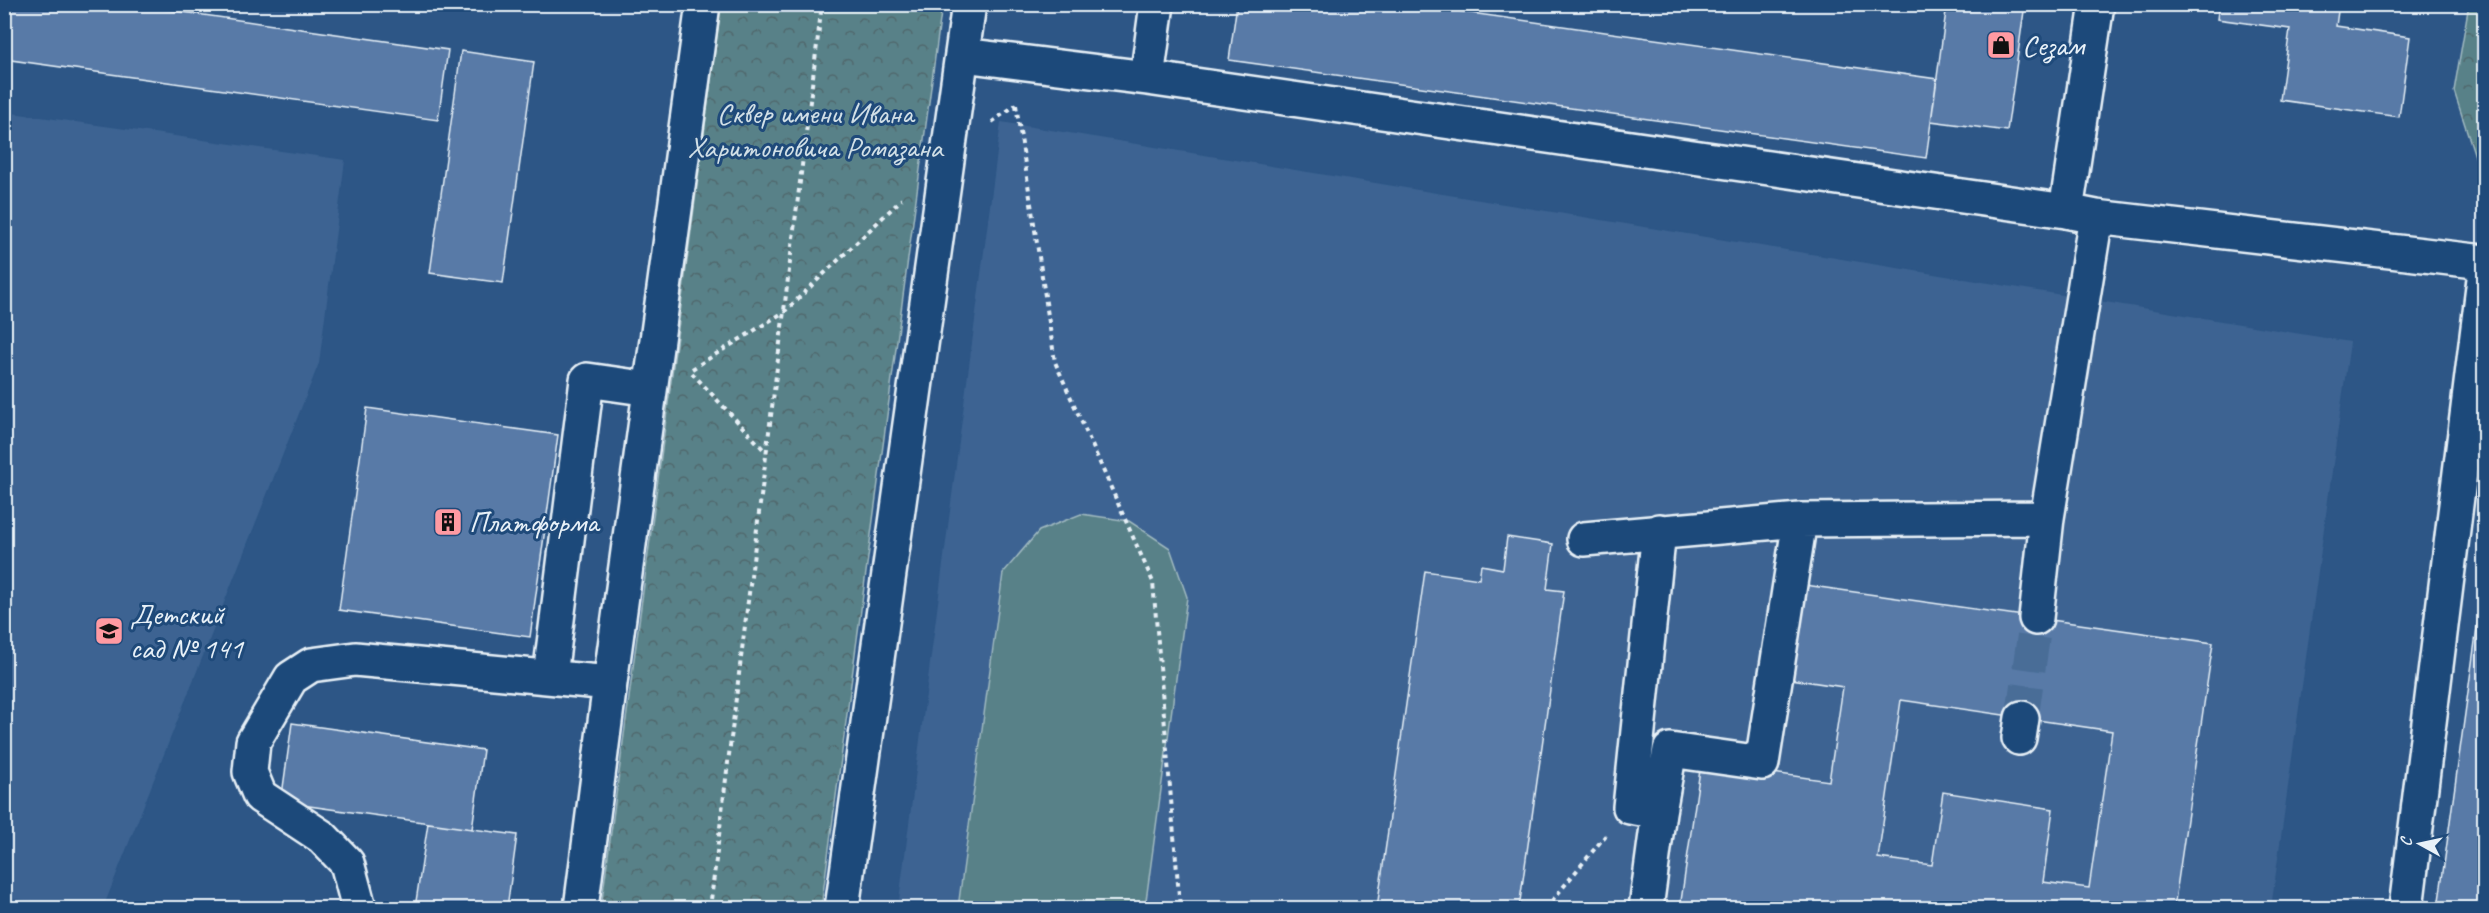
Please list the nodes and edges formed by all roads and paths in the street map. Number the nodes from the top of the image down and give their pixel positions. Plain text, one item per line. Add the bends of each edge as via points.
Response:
1 (703, 4) edge
2 (822, 4) edge
3 (969, 4) edge
4 (1157, 4) edge
5 (2097, 4) edge
6 (963, 55) junction
7 (1147, 78) junction
8 (1016, 105) dead end
9 (2081, 214) junction
10 (2484, 262) edge
11 (2484, 279) edge
12 (689, 370) dead end
13 (650, 389) junction
14 (766, 452) junction
15 (2047, 518) junction
16 (1800, 520) junction
17 (1659, 531) junction
18 (1584, 539) dead end
19 (2036, 618) tunnel mouth
20 (550, 676) junction
21 (610, 683) junction
22 (1644, 809) junction
23 (359, 909) edge
24 (581, 909) edge
25 (710, 909) edge
26 (842, 909) edge
27 (1180, 909) edge
28 (1546, 909) edge
29 (1646, 909) edge
30 (2406, 909) edge

1 - 13 lane
2 - 14 path
3 - 6 lane
4 - 7 lane
5 - 9 lane
6 - 7 lane
6 - 26 lane
7 - 9 lane
8 - 27 path via 1055,362 1153,582
9 - 10 lane
9 - 15 lane
11 - 30 lane
12 - 14 path
13 - 20 lane via 587,380
13 - 21 lane
14 - 25 path
15 - 16 lane
15 - 19 lane
16 - 17 lane
16 - 22 lane via 1762,763 1670,750
17 - 18 lane
17 - 22 lane
20 - 21 lane
20 - 23 lane via 355,658 311,664 291,678 253,742 250,772 261,796 322,837 347,863
21 - 24 lane
22 - 28 path
22 - 29 lane

